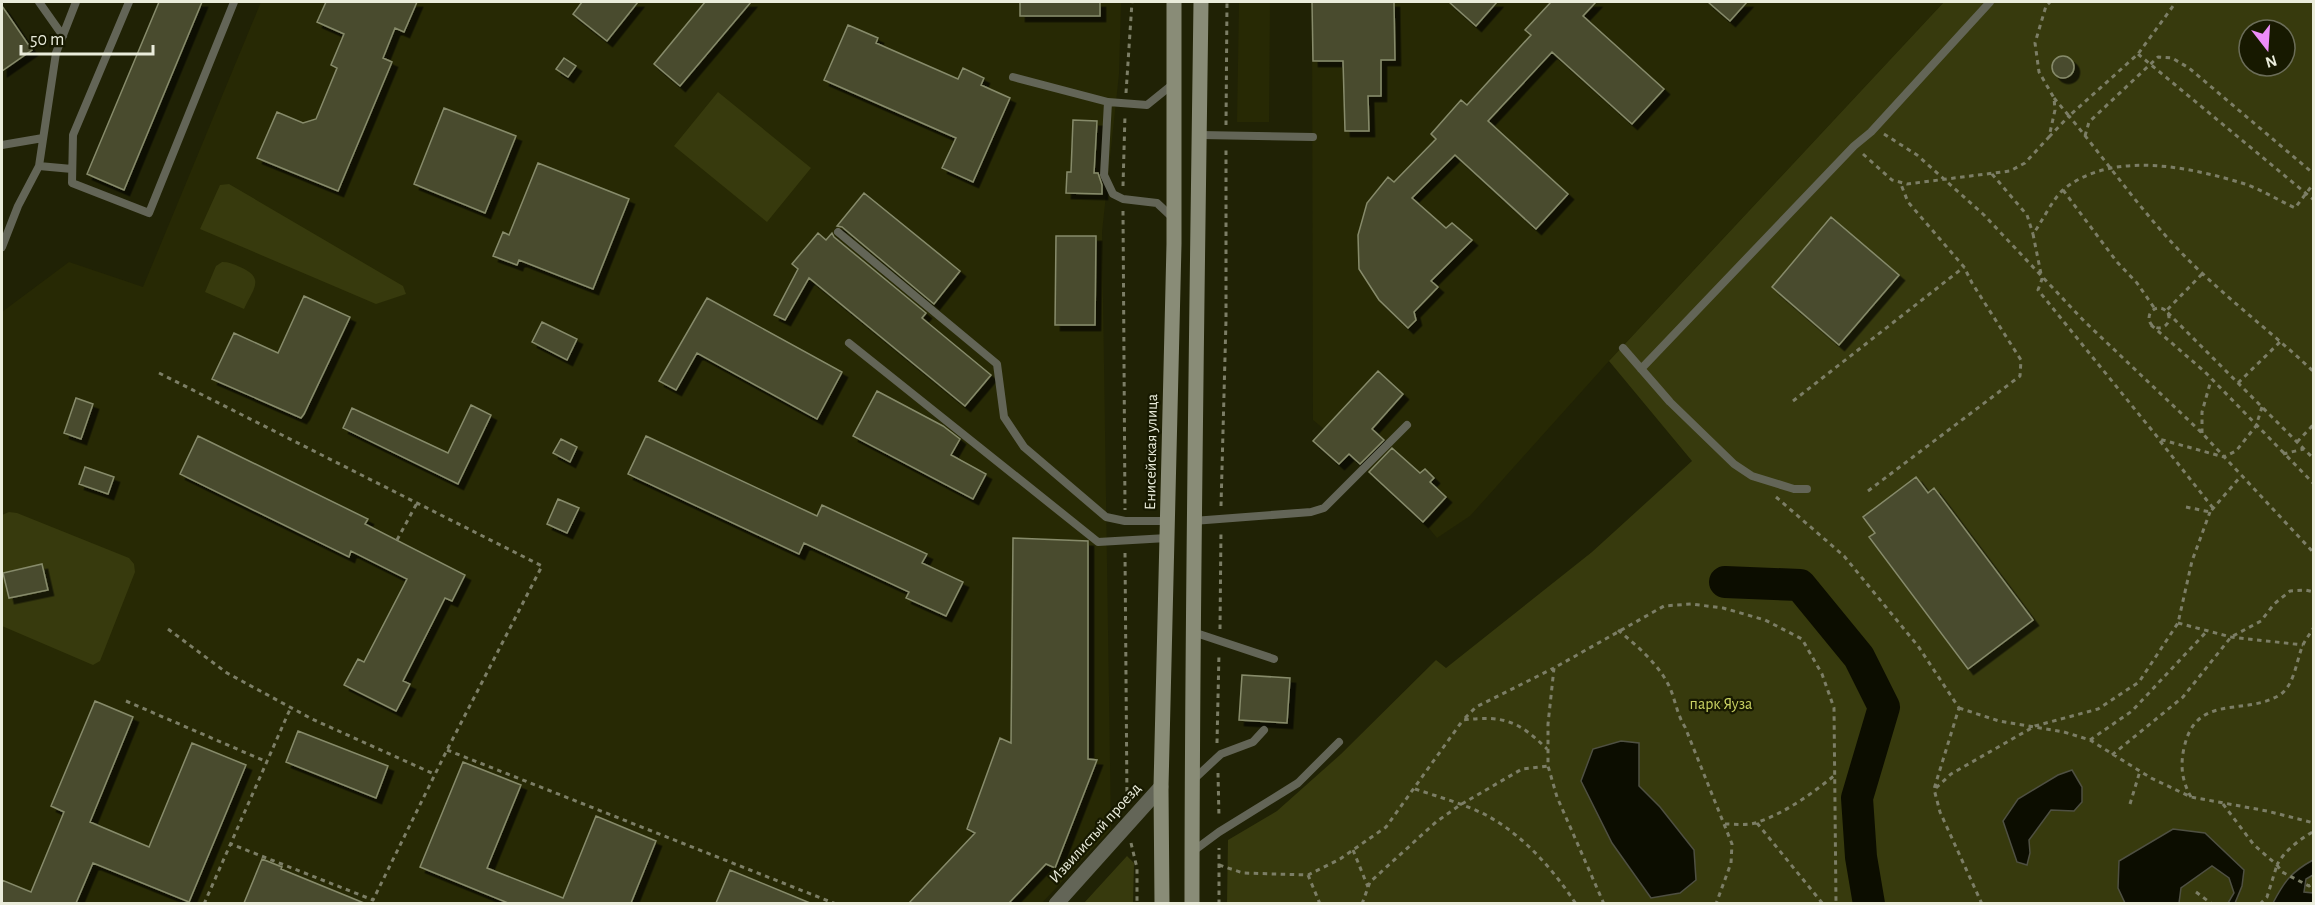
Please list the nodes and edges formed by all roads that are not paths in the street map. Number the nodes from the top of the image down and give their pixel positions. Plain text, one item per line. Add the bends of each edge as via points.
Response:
1 (39, 2) edge
2 (76, 2) edge
3 (129, 2) edge
4 (234, 2) edge
5 (1174, 2) edge
6 (1201, 2) edge
7 (1990, 2) edge
8 (63, 36) junction
9 (1013, 77) dead end
10 (1174, 83) junction
11 (1108, 102) junction
12 (1200, 135) junction
13 (1313, 137) dead end
14 (44, 138) junction
15 (2, 145) edge
16 (39, 166) junction
17 (72, 169) junction
18 (1174, 218) junction
19 (837, 232) dead end
20 (2, 247) edge
21 (849, 344) dead end
22 (1623, 348) dead end
23 (1641, 369) junction
24 (1407, 425) dead end
25 (1807, 489) dead end
26 (1167, 520) junction
27 (1193, 521) junction
28 (1167, 538) junction
29 (1192, 632) junction
30 (1274, 659) dead end
31 (1264, 730) dead end
32 (1339, 742) dead end
33 (1192, 781) junction
34 (1161, 787) junction
35 (1192, 852) junction
36 (1056, 903) edge
37 (1162, 903) edge
38 (1192, 903) edge

1 - 8 lane
2 - 8 lane
3 - 17 lane via 73,135
4 - 17 lane via 149,213 72,183
5 - 10 main road, Енисейская улица
6 - 12 main road
7 - 23 lane
8 - 14 lane via 56,53
9 - 11 lane
10 - 11 lane via 1146,105
10 - 18 main road, Енисейская улица
11 - 18 lane via 1104,175 1113,194 1157,203
12 - 13 lane
12 - 27 main road
14 - 15 lane
14 - 16 lane
16 - 17 lane
16 - 20 lane
18 - 26 main road, Енисейская улица
19 - 26 lane via 997,364 1004,417 1024,447 1092,508 1125,522
21 - 28 lane via 1098,542
22 - 23 lane
23 - 25 lane via 1734,464 1752,476
24 - 27 lane via 1324,508
26 - 28 main road, Енисейская улица
27 - 29 main road
28 - 34 main road, Енисейская улица
29 - 30 lane
29 - 33 main road
31 - 33 lane via 1253,742 1221,754
32 - 35 lane via 1298,783
33 - 35 main road
34 - 36 street, Извилистый проезд
34 - 37 main road, Енисейская улица
35 - 38 main road

